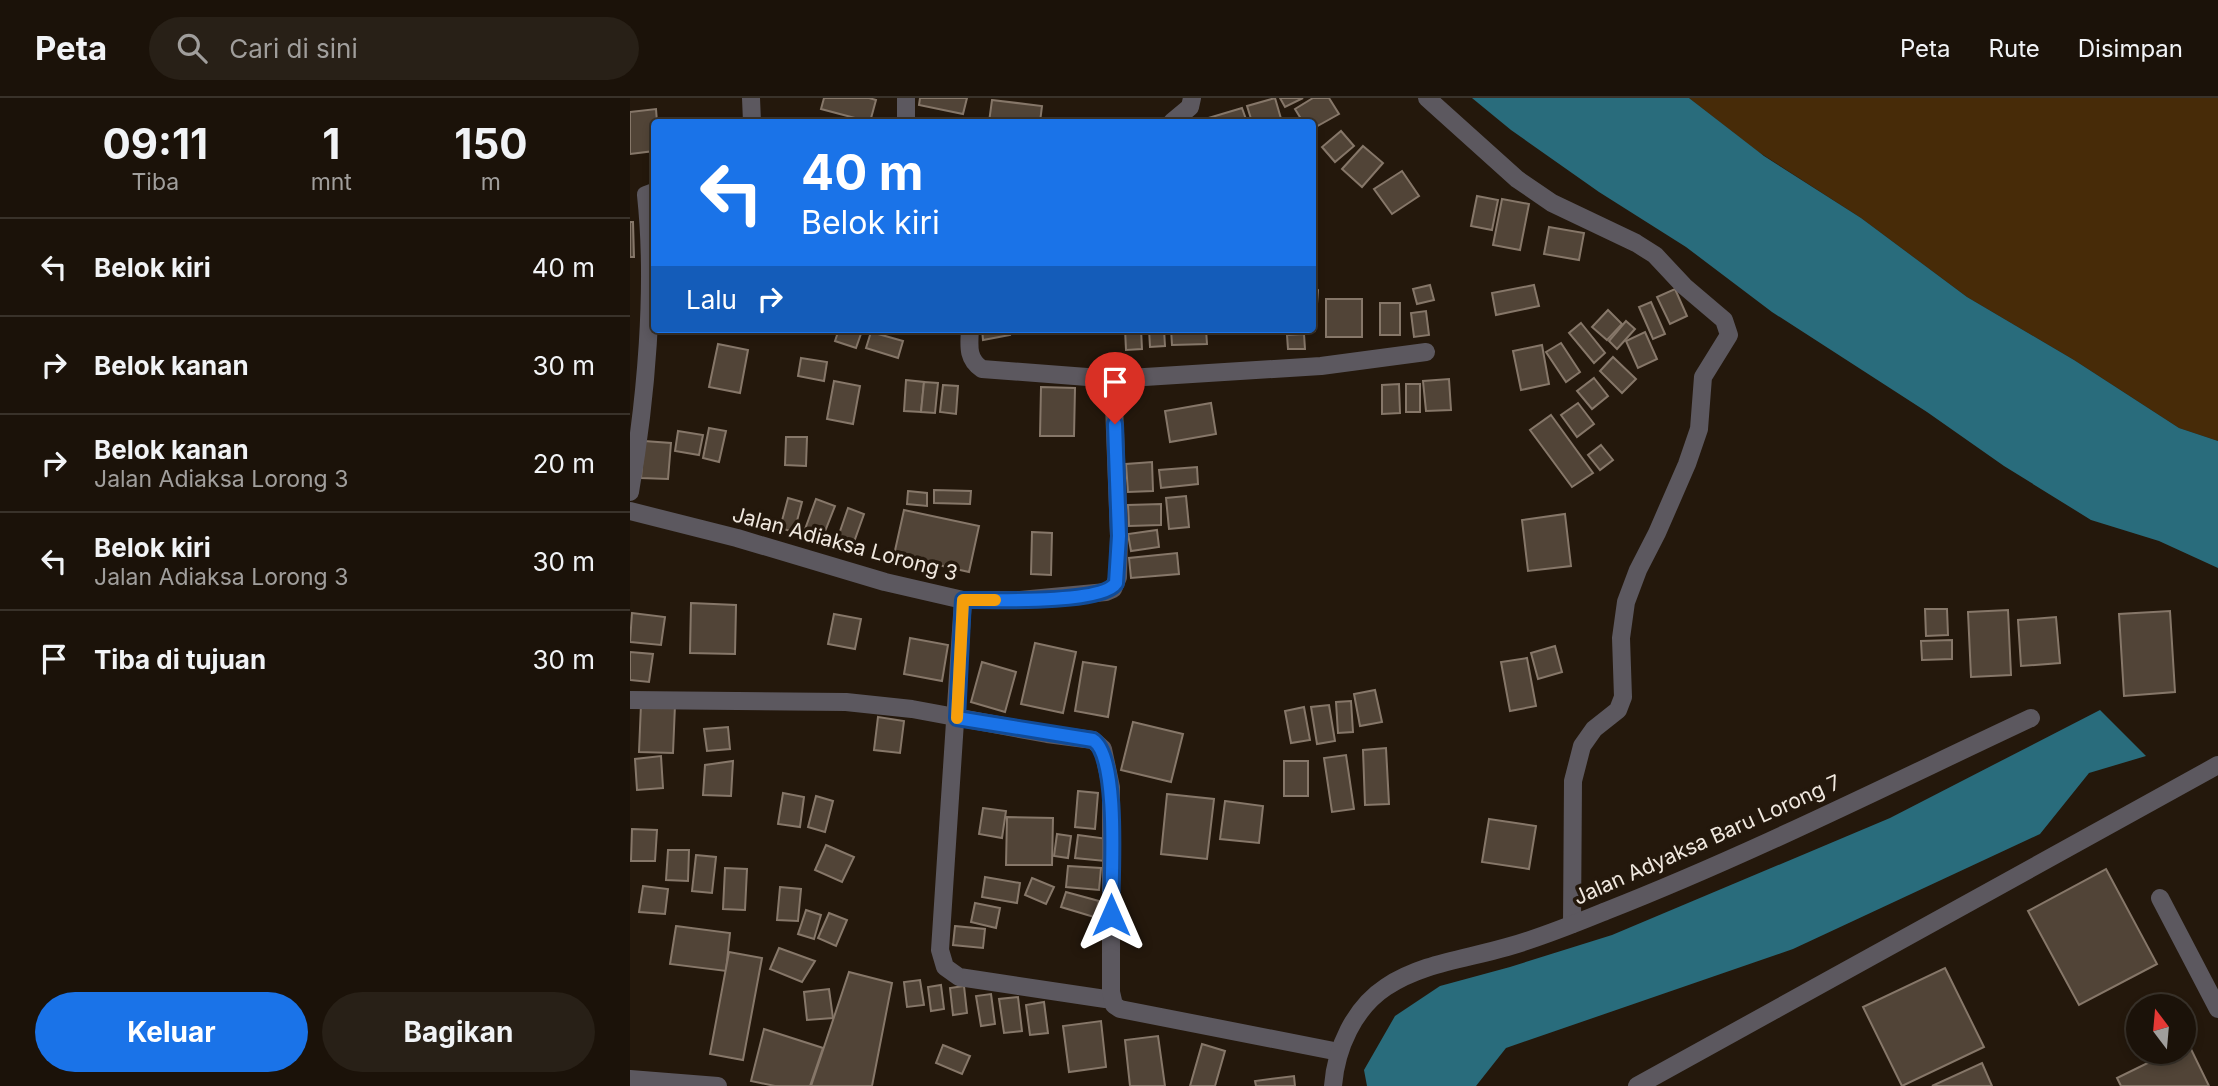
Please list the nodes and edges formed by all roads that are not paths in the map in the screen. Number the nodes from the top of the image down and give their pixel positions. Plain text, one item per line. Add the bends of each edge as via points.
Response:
1 (751, 98) edge
2 (906, 98) edge
3 (1192, 98) edge
4 (1427, 98) edge
5 (752, 119) edge
6 (905, 119) edge
7 (1176, 119) edge
8 (643, 194) edge
9 (970, 333) edge
10 (1426, 352) dead end
11 (1113, 379) junction
12 (630, 492) edge
13 (630, 511) edge
14 (963, 606) junction
15 (630, 700) edge
16 (957, 718) junction
17 (2031, 718) dead end
18 (2218, 765) edge
19 (2160, 898) dead end
20 (1572, 924) junction
21 (1112, 1000) junction
22 (2218, 1009) edge
23 (1339, 1052) junction
24 (630, 1079) edge
25 (718, 1086) edge
26 (1333, 1086) edge
27 (1637, 1086) edge

1 - 5 street
2 - 6 street
3 - 7 street via 1190,107
4 - 20 street via 1552,203 1655,254 1724,320 1729,335 1703,376 1699,429 1626,602 1621,638 1623,697 1618,710 1594,729 1582,746 1573,781
8 - 12 street via 650,231 647,356
9 - 11 street via 970,355 982,369
10 - 11 street via 1321,366
11 - 14 street, Jalan Adiaksa Lorong 3 via 1119,536 1118,577 1113,589
13 - 14 street, Jalan Adiaksa Lorong 3 via 737,537
14 - 16 street
15 - 16 street via 846,702
16 - 21 street via 1093,740 1103,748 1111,787
16 - 21 street via 940,950 945,967 960,977
17 - 20 street, Jalan Adyaksa Baru Lorong 7 via 1681,881
18 - 27 street
19 - 22 street
20 - 23 street, Jalan Adyaksa Baru Lorong 7 via 1431,966 1387,986 1367,1003
21 - 23 street via 1120,1009
23 - 26 street, Jalan Adyaksa Baru Lorong 7
24 - 25 street

